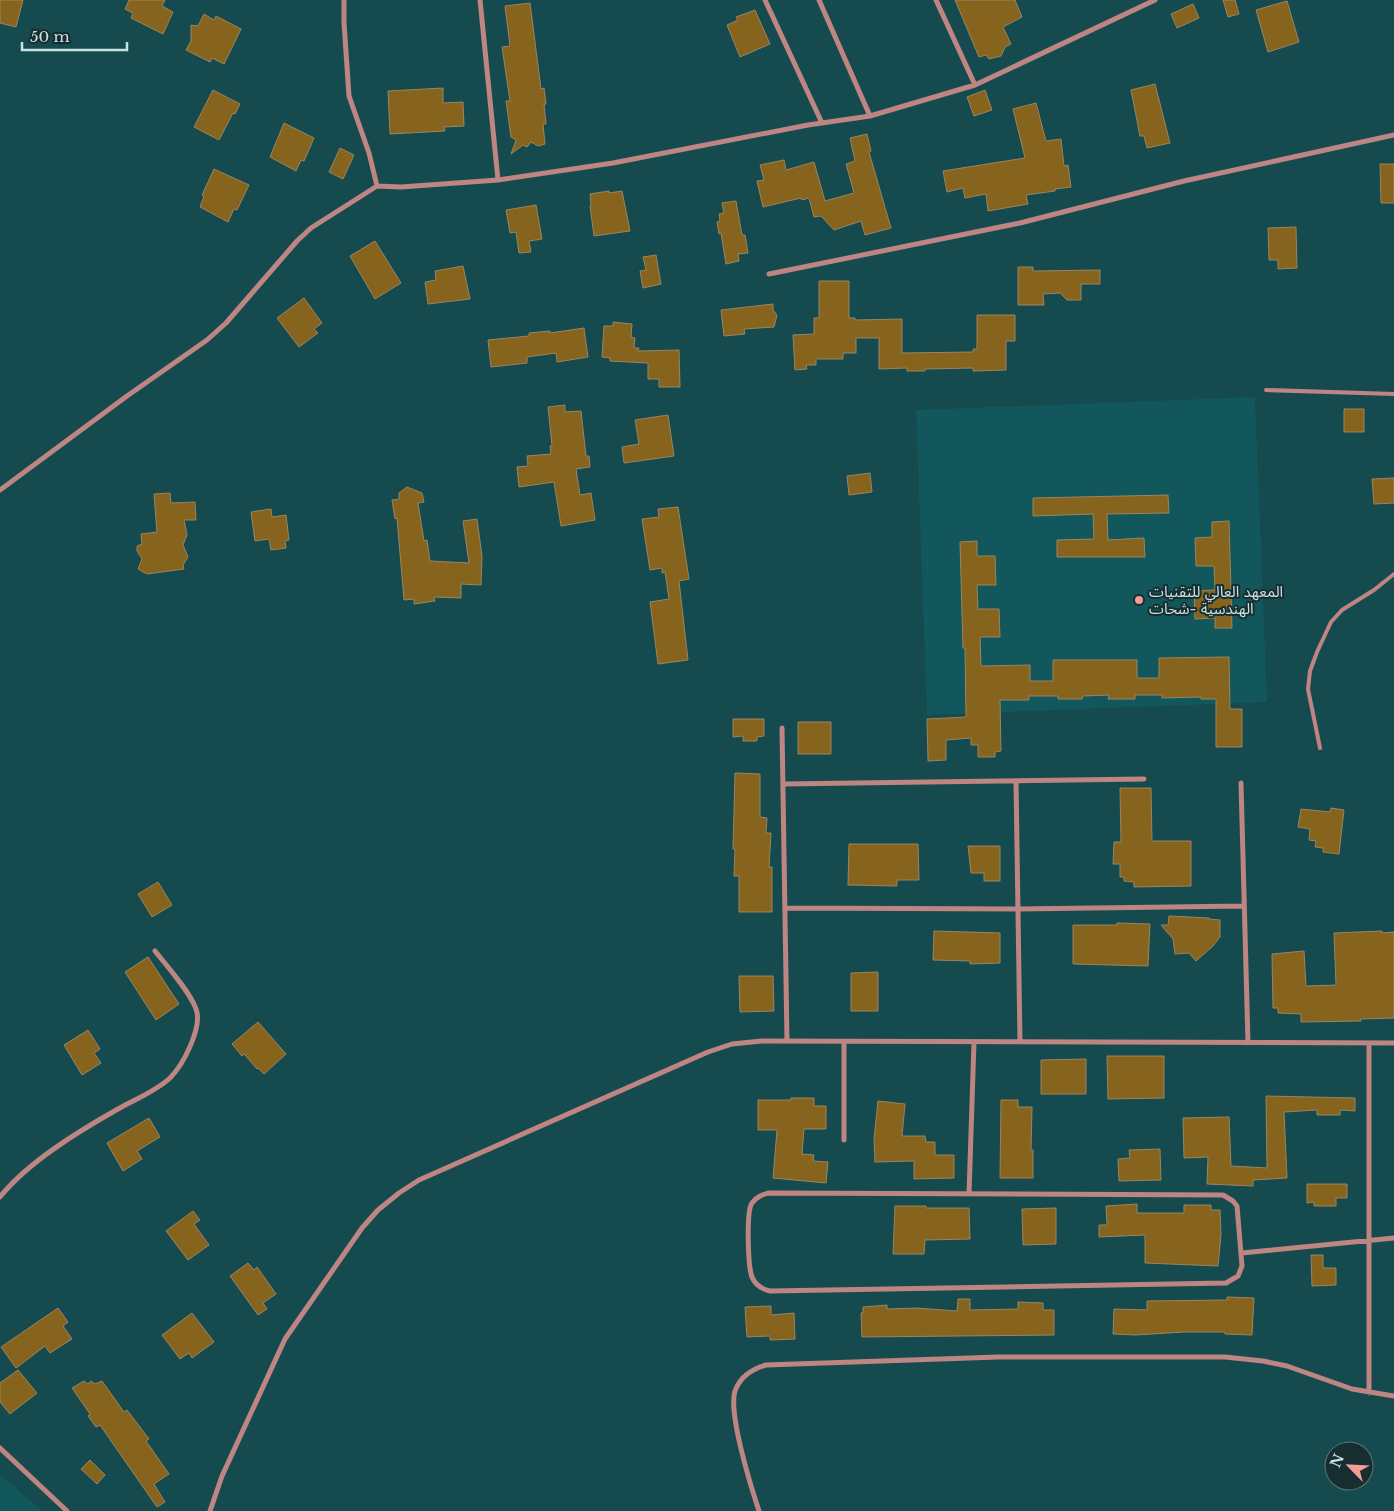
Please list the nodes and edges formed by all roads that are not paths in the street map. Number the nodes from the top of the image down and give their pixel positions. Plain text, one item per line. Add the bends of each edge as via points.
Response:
1 (344, 0) edge
2 (480, 0) edge
3 (765, 0) edge
4 (819, 0) edge
5 (936, 0) edge
6 (1155, 0) edge
7 (975, 85) junction
8 (870, 116) junction
9 (822, 123) junction
10 (1394, 135) edge
11 (498, 180) junction
12 (376, 186) junction
13 (769, 274) dead end
14 (1266, 390) dead end
15 (1394, 394) edge
16 (0, 490) edge
17 (1394, 574) edge
18 (782, 728) dead end
19 (1320, 748) dead end
20 (1144, 779) dead end
21 (1016, 781) junction
22 (1242, 783) dead end
23 (783, 784) junction
24 (1244, 906) junction
25 (785, 908) junction
26 (1018, 909) junction
27 (155, 951) dead end
28 (788, 1041) junction
29 (844, 1041) junction
30 (974, 1042) junction
31 (1020, 1042) junction
32 (1248, 1043) junction
33 (1369, 1043) junction
34 (1394, 1043) edge
35 (844, 1140) dead end
36 (969, 1194) junction
37 (0, 1197) edge
38 (1394, 1238) edge
39 (1369, 1240) junction
40 (1242, 1253) junction
41 (1369, 1393) junction
42 (1394, 1396) edge
43 (0, 1448) edge
44 (67, 1511) edge
45 (210, 1511) edge
46 (759, 1511) edge

1 - 12 street via 349,96 369,153
2 - 11 street
3 - 9 street
4 - 8 street
5 - 7 street
6 - 7 street
7 - 8 street
8 - 9 street
9 - 11 street via 613,163
10 - 13 street via 1184,181 1020,223
11 - 12 street
12 - 16 street via 311,228 207,340
14 - 15 lane
17 - 19 lane via 1342,610 1317,652 1308,689
18 - 23 street
20 - 21 street
21 - 23 street
21 - 26 street
22 - 24 street
23 - 25 street
24 - 26 street
24 - 32 street
25 - 26 street
25 - 28 street
26 - 31 street
27 - 37 street via 197,1010 198,1020 190,1046 176,1071 156,1089 118,1108 54,1150 11,1183
28 - 29 street
28 - 45 street via 732,1044 708,1052 419,1180 378,1210 285,1339 222,1476
29 - 30 street
29 - 35 street
30 - 31 street
30 - 36 street
31 - 32 street
32 - 33 street
33 - 34 street
33 - 39 street
36 - 40 street via 1223,1195 1236,1206
36 - 40 street via 762,1194 752,1203 748,1215 752,1277 759,1287 776,1292 1226,1283 1241,1272
38 - 39 street
39 - 40 street
39 - 41 street
41 - 42 street
41 - 46 street via 1263,1360 1224,1357 998,1357 766,1365 757,1367 744,1377 736,1390 733,1405
43 - 44 street

